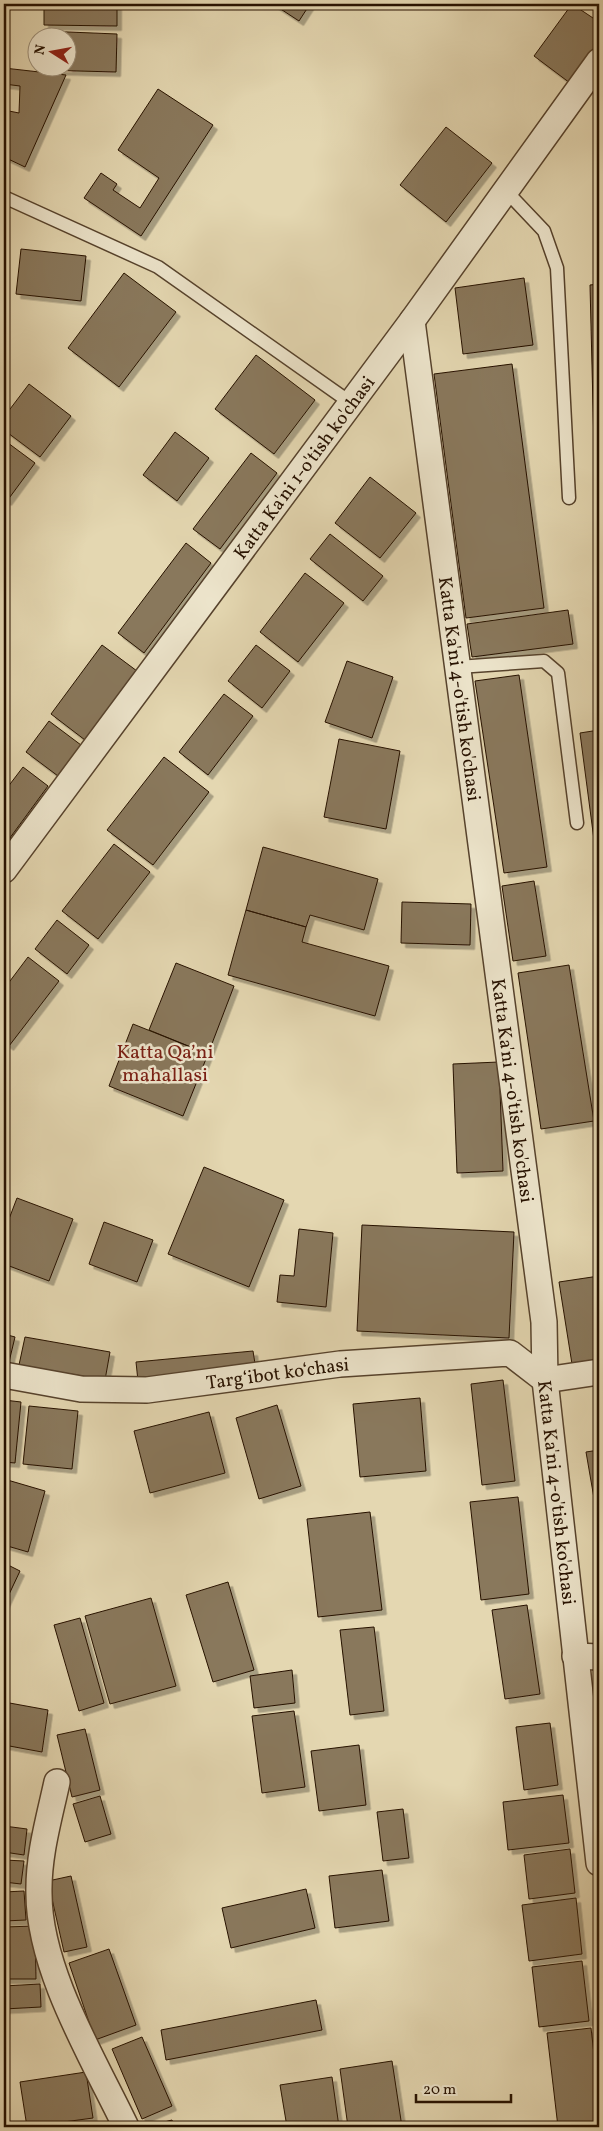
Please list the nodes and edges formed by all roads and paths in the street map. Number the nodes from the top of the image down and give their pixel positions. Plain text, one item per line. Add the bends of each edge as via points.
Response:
1 (599, 61) edge
2 (506, 190) junction
3 (4, 197) edge
4 (412, 321) junction
5 (351, 403) junction
6 (569, 498) dead end
7 (458, 667) junction
8 (577, 823) dead end
9 (4, 870) edge
10 (599, 1372) edge
11 (4, 1375) edge
12 (545, 1380) junction
13 (575, 1656) junction
14 (599, 1656) edge
15 (57, 1782) dead end
16 (599, 1863) edge
17 (126, 2127) edge

1 - 2 street, Katta Ka'ni 1-o'tish ko'chasi
2 - 4 street, Katta Ka'ni 1-o'tish ko'chasi
2 - 6 lane via 544,231 556,268
3 - 5 lane via 158,267
4 - 5 street, Katta Ka'ni 1-o'tish ko'chasi
4 - 7 street, Katta Ka'ni 4-o'tish ko'chasi
5 - 9 street, Katta Ka'ni 1-o'tish ko'chasi
7 - 8 lane via 544,661 558,673
7 - 12 street, Katta Ka'ni 4-o'tish ko'chasi via 544,1322
10 - 12 street
11 - 12 street, Targ‘ibot ko‘chasi via 81,1389 147,1390 340,1364 510,1353
12 - 13 street, Katta Ka'ni 4-o'tish ko'chasi
13 - 14 street
13 - 16 street, Katta Ka'ni 4-o'tish ko'chasi
15 - 17 street via 40,1869 42,1926 72,2017

